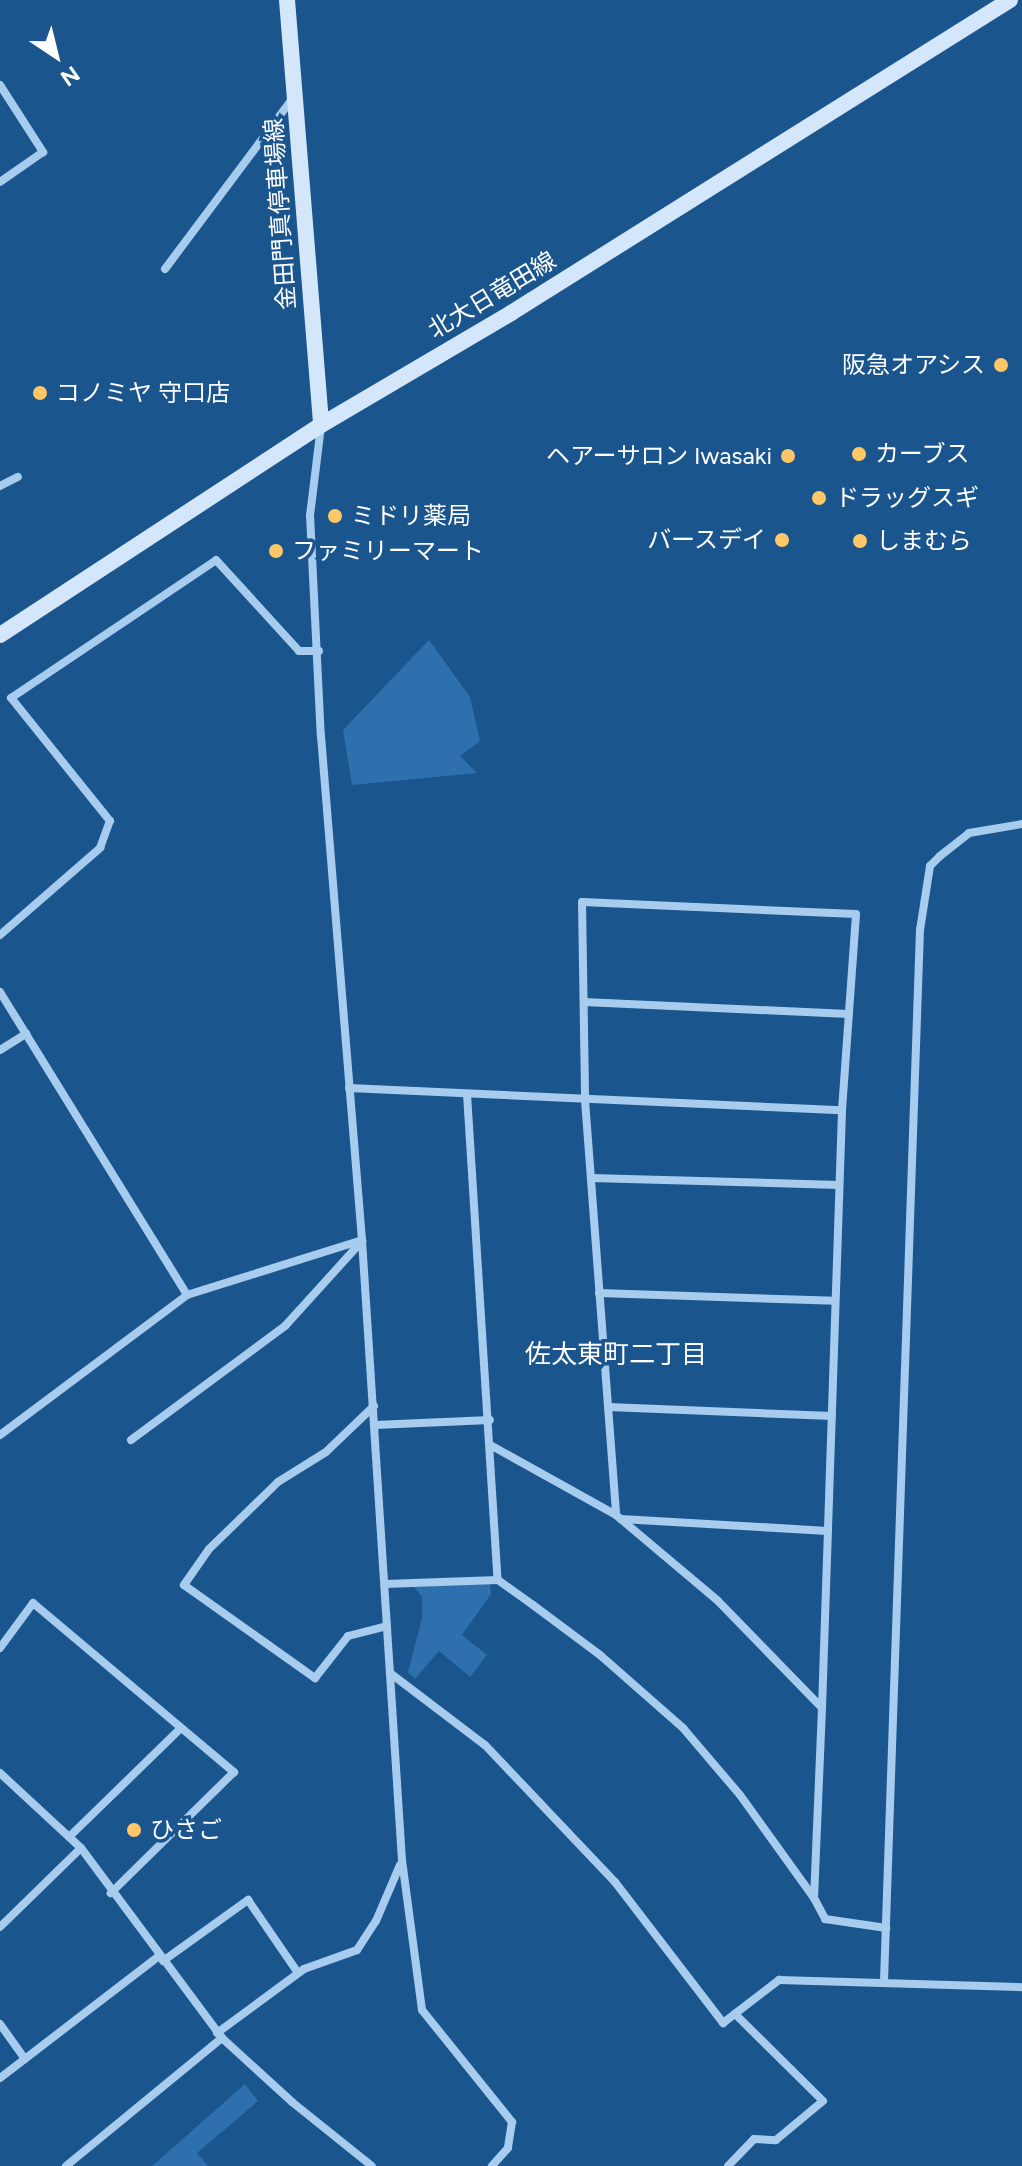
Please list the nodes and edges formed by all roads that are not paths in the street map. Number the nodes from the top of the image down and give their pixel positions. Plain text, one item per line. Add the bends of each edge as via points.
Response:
1 (287, 0) edge
2 (1010, 0) edge
3 (0, 85) edge
4 (296, 94) junction
5 (0, 182) edge
6 (165, 269) dead end
7 (321, 425) junction
8 (18, 477) dead end
9 (0, 486) edge
10 (0, 635) edge
11 (319, 651) junction
12 (1022, 824) edge
13 (0, 935) edge
14 (0, 992) edge
15 (584, 1002) junction
16 (849, 1014) junction
17 (26, 1034) junction
18 (0, 1050) edge
19 (349, 1088) junction
20 (467, 1094) junction
21 (585, 1100) junction
22 (842, 1110) junction
23 (591, 1178) junction
24 (839, 1185) junction
25 (362, 1240) junction
26 (599, 1293) junction
27 (187, 1295) junction
28 (835, 1301) junction
29 (374, 1406) junction
30 (608, 1407) junction
31 (832, 1416) junction
32 (490, 1420) junction
33 (375, 1425) junction
34 (0, 1435) edge
35 (131, 1440) dead end
36 (492, 1446) junction
37 (618, 1517) junction
38 (828, 1531) junction
39 (498, 1580) junction
40 (385, 1584) junction
41 (387, 1626) junction
42 (0, 1648) edge
43 (390, 1673) junction
44 (822, 1708) junction
45 (181, 1728) junction
46 (0, 1773) edge
47 (69, 1837) junction
48 (81, 1848) junction
49 (402, 1860) junction
50 (111, 1893) junction
51 (814, 1898) junction
52 (0, 1927) edge
53 (886, 1928) junction
54 (161, 1958) junction
55 (298, 1973) junction
56 (884, 1981) junction
57 (1022, 1987) edge
58 (735, 2014) junction
59 (0, 2024) edge
60 (220, 2036) junction
61 (25, 2059) junction
62 (0, 2078) edge
63 (66, 2166) edge
64 (372, 2166) edge
65 (492, 2166) edge
66 (728, 2166) edge

1 - 4 main road, 金田門真停車場線
2 - 7 main road, 北大日竜田線 via 511,313
3 - 5 street via 43,152
4 - 6 street
4 - 7 main road, 金田門真停車場線
7 - 10 main road, 北大日竜田線
7 - 11 street via 310,515
8 - 9 street
11 - 13 street via 299,651 216,560 11,698 110,821 100,848
11 - 19 street
12 - 53 street via 969,833 949,846 930,866 920,930
14 - 17 street
15 - 16 street
15 - 16 street via 582,902 841,913 856,914
15 - 21 street
16 - 22 street
17 - 18 street
17 - 27 street
19 - 20 street
19 - 25 street
20 - 21 street
20 - 32 street
21 - 22 street
21 - 23 street
22 - 24 street
23 - 24 street
23 - 26 street
24 - 28 street
25 - 27 street
25 - 29 street
25 - 35 street via 285,1326
26 - 28 street
26 - 30 street
27 - 34 street
28 - 31 street
29 - 33 street
29 - 41 street via 326,1452 278,1482 209,1549 184,1585 315,1678 348,1636
30 - 31 street
30 - 37 street
31 - 38 street
32 - 33 street
32 - 36 street
33 - 40 street
36 - 37 street
36 - 39 street
37 - 38 street
37 - 44 street via 718,1601
38 - 44 street
39 - 40 street
39 - 51 street via 600,1655 683,1728 740,1795
40 - 41 street
41 - 43 street
42 - 45 street via 33,1603
43 - 49 street
43 - 58 street via 485,1745 615,1882 723,2023
44 - 51 street
45 - 47 street
45 - 50 street via 234,1772
46 - 47 street
47 - 48 street
48 - 50 street
48 - 52 street
49 - 55 street via 376,1921 357,1950
49 - 65 street via 422,2010 512,2122 508,2148
50 - 54 street
51 - 53 street via 825,1919
53 - 56 street
54 - 55 street via 248,1900
54 - 60 street
54 - 61 street
55 - 60 street
56 - 57 street
56 - 58 street via 779,1980
58 - 66 street via 823,2101 776,2140 754,2139
59 - 61 street
60 - 63 street
60 - 64 street
61 - 62 street

